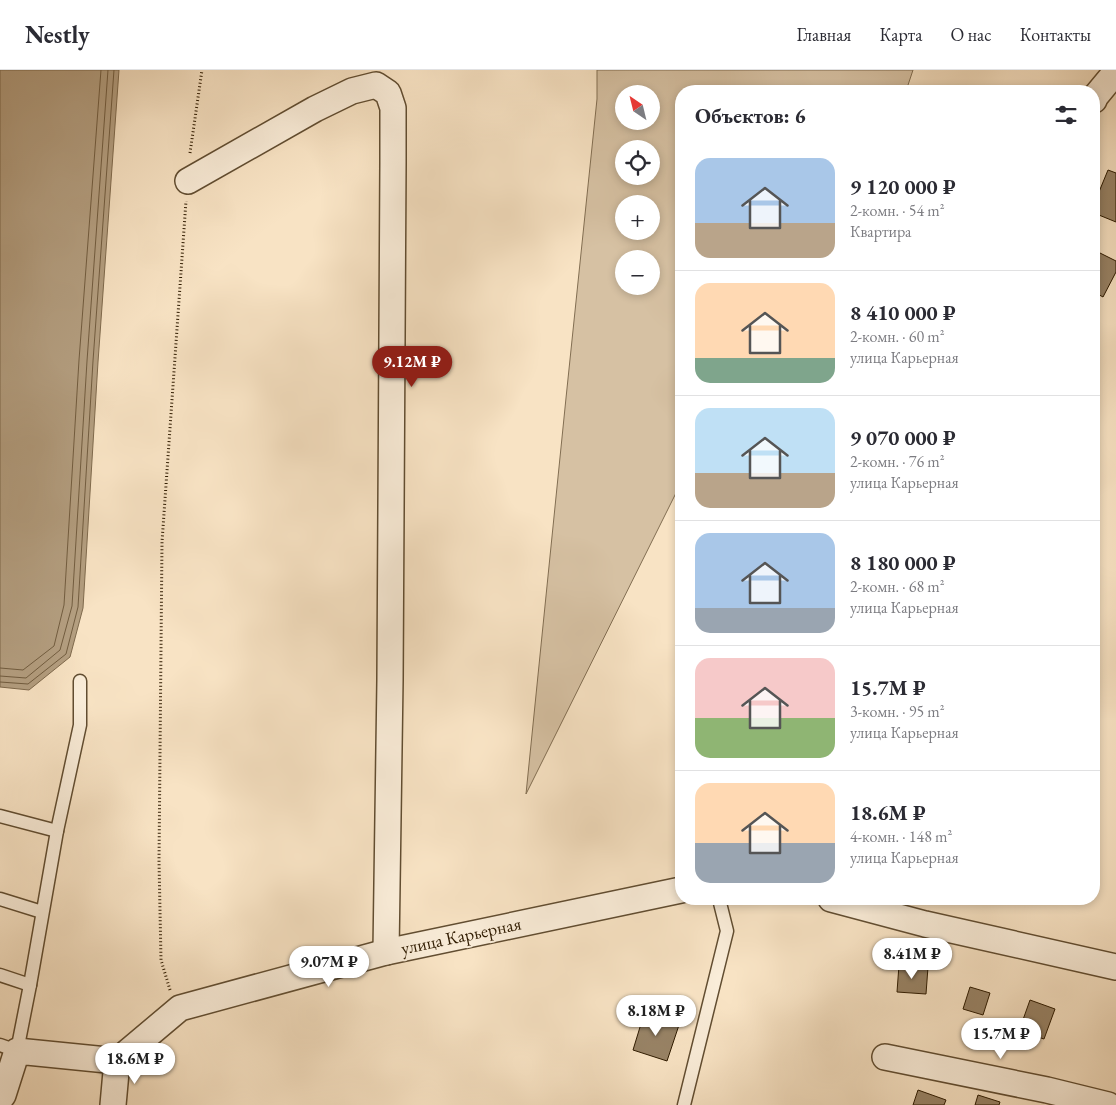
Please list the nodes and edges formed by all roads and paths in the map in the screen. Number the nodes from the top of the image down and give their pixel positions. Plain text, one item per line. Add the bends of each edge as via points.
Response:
1 (202, 70) edge
2 (1116, 74) edge
3 (1100, 91) edge
4 (188, 181) junction
5 (80, 681) dead end
6 (0, 816) edge
7 (56, 831) junction
8 (675, 891) edge
9 (0, 899) edge
10 (720, 905) edge
11 (854, 905) edge
12 (42, 912) junction
13 (386, 952) junction
14 (1116, 967) edge
15 (0, 975) edge
16 (30, 984) junction
17 (180, 1008) junction
18 (8, 1048) edge
19 (885, 1056) dead end
20 (117, 1061) junction
21 (1, 1097) edge
22 (113, 1105) edge
23 (684, 1105) edge
24 (1108, 1105) edge

1 - 4 path
2 - 3 street
4 - 13 street via 315,109 352,92 376,86 388,93 393,108 393,173
4 - 17 path via 162,542 161,960 168,987
5 - 7 lane via 80,724
6 - 7 lane
7 - 12 lane
8 - 13 street, улица Карьерная
9 - 12 lane
10 - 23 lane via 726,930
11 - 14 street
12 - 16 lane
13 - 17 street, улица Карьерная
15 - 16 lane
16 - 18 lane
17 - 20 street, улица Карьерная
18 - 20 street
18 - 21 street
19 - 24 street
20 - 22 street

